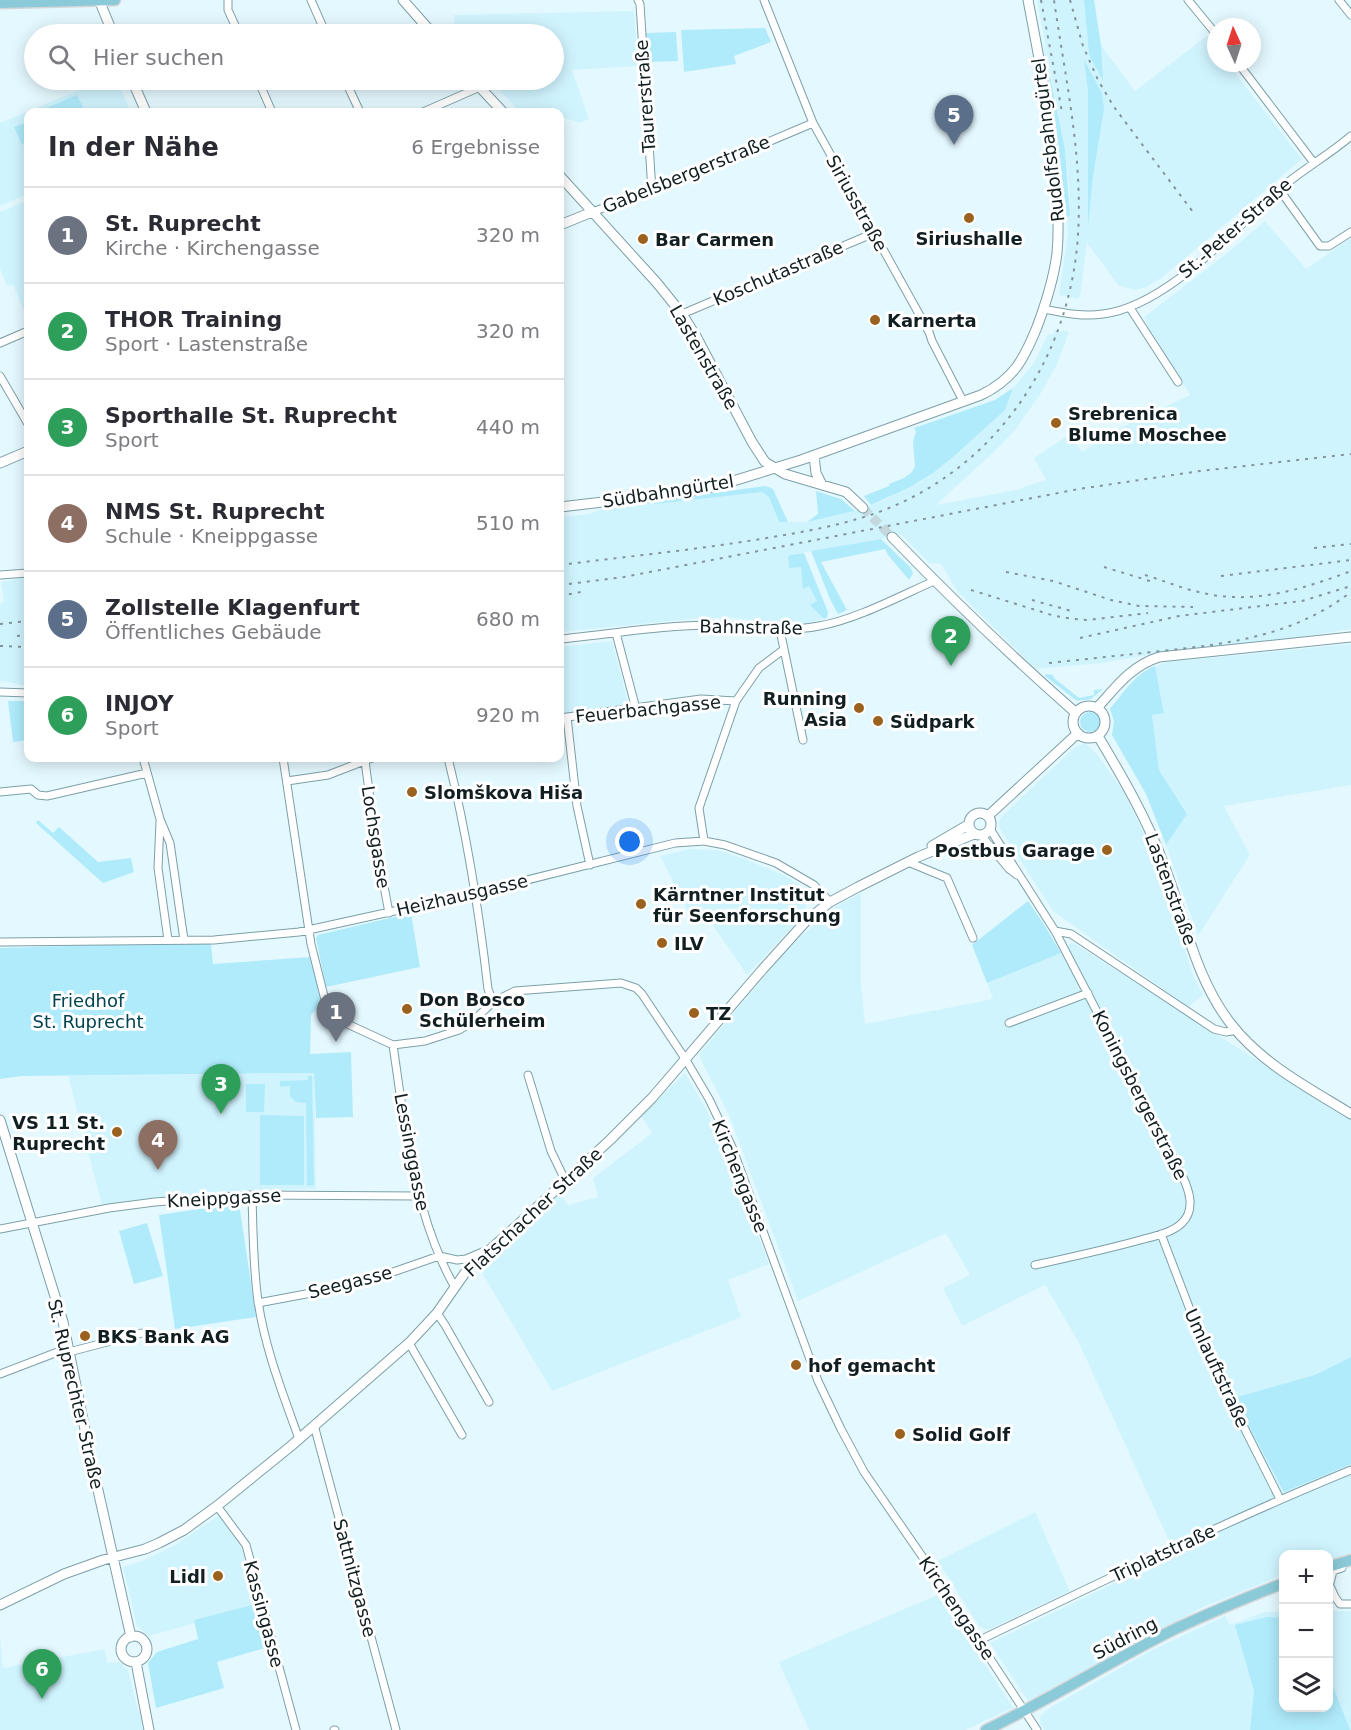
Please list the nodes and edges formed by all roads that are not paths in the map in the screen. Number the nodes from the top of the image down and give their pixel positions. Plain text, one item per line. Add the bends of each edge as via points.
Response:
1 (99, 0) edge
2 (115, 0) edge
3 (228, 0) edge
4 (311, 0) edge
5 (403, 0) edge
6 (638, 0) edge
7 (764, 0) edge
8 (1028, 0) edge
9 (1188, 0) edge
10 (1339, 0) edge
11 (0, 3) edge
12 (1351, 15) edge
13 (1207, 23) edge
14 (109, 24) edge
15 (234, 24) edge
16 (322, 24) edge
17 (424, 24) edge
18 (1245, 72) edge
19 (136, 90) edge
20 (262, 90) edge
21 (350, 90) edge
22 (463, 90) edge
23 (483, 90) edge
24 (144, 108) edge
25 (270, 108) edge
26 (358, 108) edge
27 (430, 108) edge
28 (499, 108) edge
29 (813, 123) junction
30 (1351, 136) edge
31 (1314, 163) junction
32 (564, 180) edge
33 (1279, 189) junction
34 (652, 191) junction
35 (592, 212) junction
36 (564, 223) edge
37 (874, 232) junction
38 (1351, 232) edge
39 (1130, 308) junction
40 (1044, 309) junction
41 (682, 314) junction
42 (24, 334) edge
43 (0, 343) edge
44 (0, 376) edge
45 (1178, 382) dead end
46 (963, 401) junction
47 (24, 417) edge
48 (24, 453) edge
49 (814, 456) junction
50 (0, 463) edge
51 (775, 469) junction
52 (822, 485) junction
53 (564, 507) edge
54 (863, 508) tunnel mouth
55 (891, 537) tunnel mouth
56 (24, 573) edge
57 (0, 575) edge
58 (934, 581) junction
59 (780, 630) junction
60 (616, 633) junction
61 (1351, 637) edge
62 (564, 639) edge
63 (783, 650) junction
64 (0, 692) edge
65 (24, 693) edge
66 (736, 700) junction
67 (1097, 708) junction
68 (636, 709) junction
69 (1076, 713) junction
70 (564, 718) edge
71 (564, 724) edge
72 (1077, 733) junction
73 (1098, 736) junction
74 (803, 740) dead end
75 (144, 762) edge
76 (284, 762) edge
77 (360, 762) edge
78 (368, 762) edge
79 (449, 762) edge
80 (147, 772) junction
81 (287, 781) junction
82 (0, 792) edge
83 (988, 816) junction
84 (160, 819) junction
85 (968, 825) junction
86 (990, 829) junction
87 (978, 835) junction
88 (704, 841) junction
89 (918, 857) junction
90 (908, 862) junction
91 (590, 865) junction
92 (1019, 877) junction
93 (475, 892) junction
94 (830, 903) junction
95 (389, 913) junction
96 (309, 931) junction
97 (1055, 931) junction
98 (973, 938) dead end
99 (168, 940) junction
100 (184, 940) junction
101 (0, 942) edge
102 (1088, 993) junction
103 (493, 1002) junction
104 (1009, 1023) dead end
105 (1237, 1030) junction
106 (393, 1045) junction
107 (686, 1060) junction
108 (528, 1075) dead end
109 (1351, 1114) edge
110 (0, 1120) edge
111 (565, 1180) junction
112 (252, 1195) junction
113 (418, 1196) junction
114 (31, 1222) junction
115 (0, 1229) edge
116 (1161, 1234) junction
117 (490, 1249) junction
118 (440, 1256) junction
119 (1035, 1265) dead end
120 (455, 1287) junction
121 (258, 1303) junction
122 (437, 1313) junction
123 (142, 1333) dead end
124 (410, 1343) junction
125 (69, 1350) junction
126 (0, 1374) edge
127 (489, 1402) dead end
128 (314, 1425) junction
129 (462, 1435) dead end
130 (299, 1439) junction
131 (1351, 1470) edge
132 (1280, 1499) junction
133 (217, 1506) junction
134 (113, 1558) junction
135 (1351, 1560) edge
136 (1333, 1566) edge
137 (1333, 1571) edge
138 (1279, 1585) edge
139 (1333, 1592) edge
140 (1351, 1604) edge
141 (0, 1605) edge
142 (131, 1637) junction
143 (978, 1641) junction
144 (136, 1662) junction
145 (1025, 1711) junction
146 (149, 1730) edge
147 (296, 1730) edge
148 (396, 1730) edge
149 (986, 1730) edge
150 (1037, 1730) edge

1 - 2 main road
1 - 11 main road
1 - 14 street
3 - 15 street
4 - 16 street
5 - 17 street
6 - 34 street, Taurerstraße
7 - 29 street, Siriusstraße
8 - 40 street, Rudolfsbahngürtel via 1049,120 1058,210 1054,273
9 - 13 street
10 - 12 street
18 - 31 street
19 - 24 street
20 - 25 street
21 - 26 street
22 - 27 street
23 - 28 street
29 - 34 street, Gabelsbergerstraße
29 - 37 street, Siriusstraße
30 - 31 street, St.-Peter-Straße
31 - 33 street, St.-Peter-Straße
32 - 35 street, Lastenstraße
33 - 38 street via 1320,246 1329,246
33 - 39 street, St.-Peter-Straße via 1189,270
34 - 35 street, Gabelsbergerstraße
35 - 36 street, Gabelsbergerstraße
35 - 41 street, Lastenstraße
37 - 41 street, Koschutastraße
37 - 46 street, Siriusstraße
39 - 40 street, St.-Peter-Straße via 1085,315
39 - 45 street
40 - 46 street, Rudolfsbahngürtel via 1027,351 1012,374 995,388
41 - 51 street, Lastenstraße via 761,457
42 - 43 street
44 - 47 street
46 - 49 street, Rudolfsbahngürtel
48 - 50 street
49 - 51 street, Rudolfsbahngürtel
49 - 52 street
51 - 52 street, Lastenstraße
51 - 53 street, Südbahngürtel via 701,490
52 - 54 street, Lastenstraße via 846,492
55 - 58 street
56 - 57 street
58 - 59 street, Bahnstraße via 822,626
58 - 69 street
59 - 60 street, Bahnstraße via 714,626
59 - 63 street
60 - 62 street, Bahnstraße
60 - 68 street
61 - 67 street via 1159,657 1137,667
63 - 66 street via 759,668
63 - 74 street
64 - 65 street
66 - 68 street, Feuerbachgasse via 701,699
66 - 88 street via 699,808
67 - 69 street via 1089,706
67 - 73 street via 1106,723
68 - 70 street, Feuerbachgasse
69 - 72 street
71 - 91 street
72 - 73 street
72 - 83 street
73 - 105 street, Lastenstraße via 1152,834 1210,991
75 - 80 street
76 - 81 street
77 - 81 street via 328,775
78 - 95 street, Lochsgasse via 376,843
79 - 93 street
80 - 82 street via 47,796 31,789
80 - 84 street
81 - 96 street
83 - 85 street via 973,815
83 - 86 street
84 - 99 street via 158,868
84 - 100 street via 171,850
85 - 87 street
85 - 89 street, Flatschacher Straße
86 - 87 street
86 - 92 street, Koningsbergerstraße
87 - 89 street, Flatschacher Straße
87 - 92 street, Koningsbergerstraße
88 - 91 street, Heizhausgasse via 675,843
88 - 94 street, Heizhausgasse via 725,844 776,863 814,885
89 - 90 street, Flatschacher Straße
90 - 94 street, Flatschacher Straße
90 - 98 street via 947,878
91 - 93 street, Heizhausgasse
92 - 97 street, Koningsbergerstraße
93 - 95 street, Heizhausgasse
93 - 103 street
94 - 107 street, Flatschacher Straße via 807,920 762,969
95 - 96 street, Heizhausgasse
96 - 100 street, Heizhausgasse
96 - 106 street via 325,1001 333,1016
97 - 102 street, Koningsbergerstraße
97 - 105 street via 1071,934 1214,1029
99 - 100 street, Heizhausgasse
99 - 101 street, Heizhausgasse
102 - 104 street, Koningsbergerstraße
102 - 116 street, Koningsbergerstraße via 1188,1189 1191,1199 1183,1222
103 - 106 street, Kirchengasse via 459,1030 425,1041
103 - 107 street, Kirchengasse via 525,990 604,983 629,985 642,994
105 - 109 street, Lastenstraße via 1269,1062
106 - 113 street, Lessinggasse
107 - 111 street, Flatschacher Straße via 627,1124
107 - 143 street, Kirchengasse via 732,1147 818,1381 841,1429 864,1472
108 - 111 street via 551,1151
110 - 114 street, St. Ruprechter Straße
111 - 117 street, Flatschacher Straße
112 - 113 street, Kneippgasse
112 - 114 street, Kneippgasse via 155,1202
112 - 121 street
113 - 118 street, Lessinggasse
114 - 115 street, Kneippgasse
114 - 125 street, St. Ruprechter Straße
116 - 119 street, Koningsbergerstraße
116 - 132 street, Umlauftstraße via 1207,1354
117 - 118 street via 466,1259
117 - 120 street, Flatschacher Straße via 466,1270
118 - 120 street, Lessinggasse
118 - 121 street, Seegasse via 343,1287
120 - 122 street, Flatschacher Straße
121 - 130 street via 276,1375
122 - 124 street, Flatschacher Straße
122 - 127 street
123 - 125 street
124 - 128 street, Flatschacher Straße
124 - 129 street
125 - 126 street
125 - 134 street, St. Ruprechter Straße
128 - 130 street, Flatschacher Straße
128 - 148 street, Sattnitzgasse
130 - 133 street, Flatschacher Straße
131 - 132 street, Triplatstraße
132 - 143 street, Triplatstraße
133 - 134 street, Flatschacher Straße via 159,1543
133 - 147 street, Kassingasse via 246,1545
134 - 141 street, Flatschacher Straße via 64,1574
134 - 142 street, St. Ruprechter Straße
135 - 136 main road
135 - 137 street
138 - 145 main road, Südring via 1176,1629
139 - 140 street via 1340,1604
142 - 144 street via 123,1642 121,1652 127,1660
142 - 144 street via 141,1639 147,1646 145,1657
143 - 145 street, Kirchengasse
144 - 146 street
145 - 149 main road, Südring
145 - 150 street, Kirchengasse

